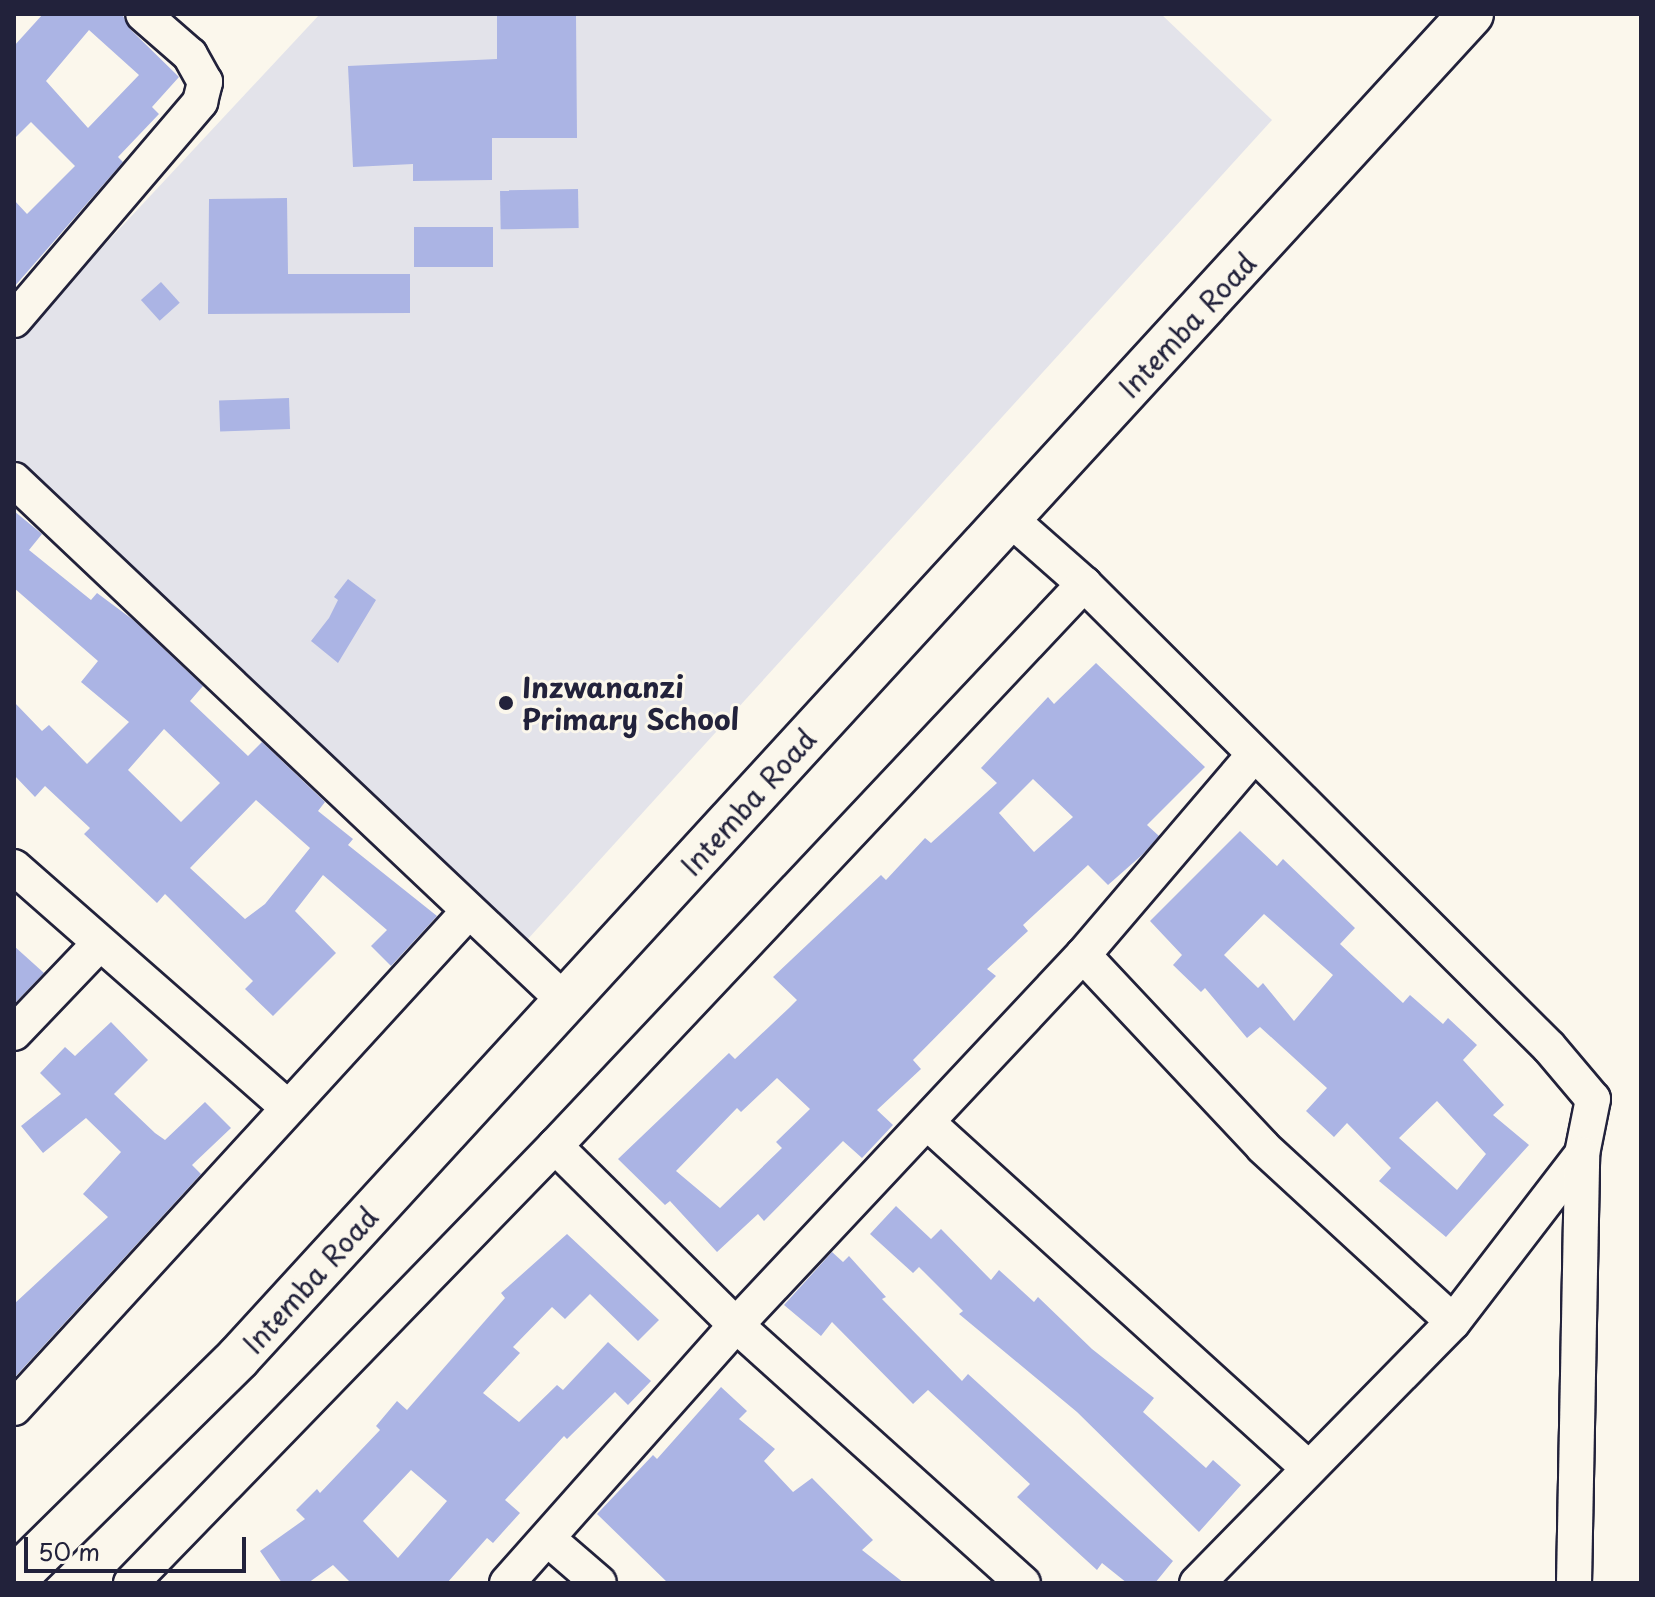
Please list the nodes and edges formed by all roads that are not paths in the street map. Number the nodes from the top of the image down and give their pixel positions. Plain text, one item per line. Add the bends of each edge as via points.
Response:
1 (143, 14) edge
2 (1471, 14) edge
3 (14, 320) edge
4 (14, 480) edge
5 (1008, 517) junction
6 (1084, 584) junction
7 (1254, 755) junction
8 (14, 867) edge
9 (468, 912) junction
10 (99, 944) junction
11 (1083, 955) junction
12 (565, 1001) junction
13 (14, 1033) edge
14 (286, 1106) junction
15 (929, 1124) junction
16 (555, 1146) junction
17 (1582, 1154) junction
18 (1453, 1322) junction
19 (736, 1325) junction
20 (14, 1408) edge
21 (1306, 1466) junction
22 (548, 1539) junction
23 (14, 1579) edge
24 (131, 1583) edge
25 (507, 1583) edge
26 (599, 1583) edge
27 (1023, 1583) edge
28 (1197, 1583) edge
29 (1574, 1583) edge

1 - 3 street via 190,55 205,82 200,102
2 - 5 street, Intemba Road via 1345,157
4 - 9 street
5 - 6 street
5 - 12 street, Intemba Road
6 - 7 street
6 - 16 street
7 - 11 street
7 - 17 street via 1588,1089 1592,1116
8 - 10 street
9 - 12 street
9 - 14 street
10 - 13 street
10 - 14 street
11 - 15 street
11 - 18 street via 1263,1147
12 - 23 street, Intemba Road via 238,1358
14 - 20 street
15 - 19 street
15 - 21 street
16 - 19 street
16 - 24 street
17 - 18 street
17 - 29 street
18 - 21 street
19 - 22 street
19 - 27 street
21 - 28 street
22 - 25 street
22 - 26 street

